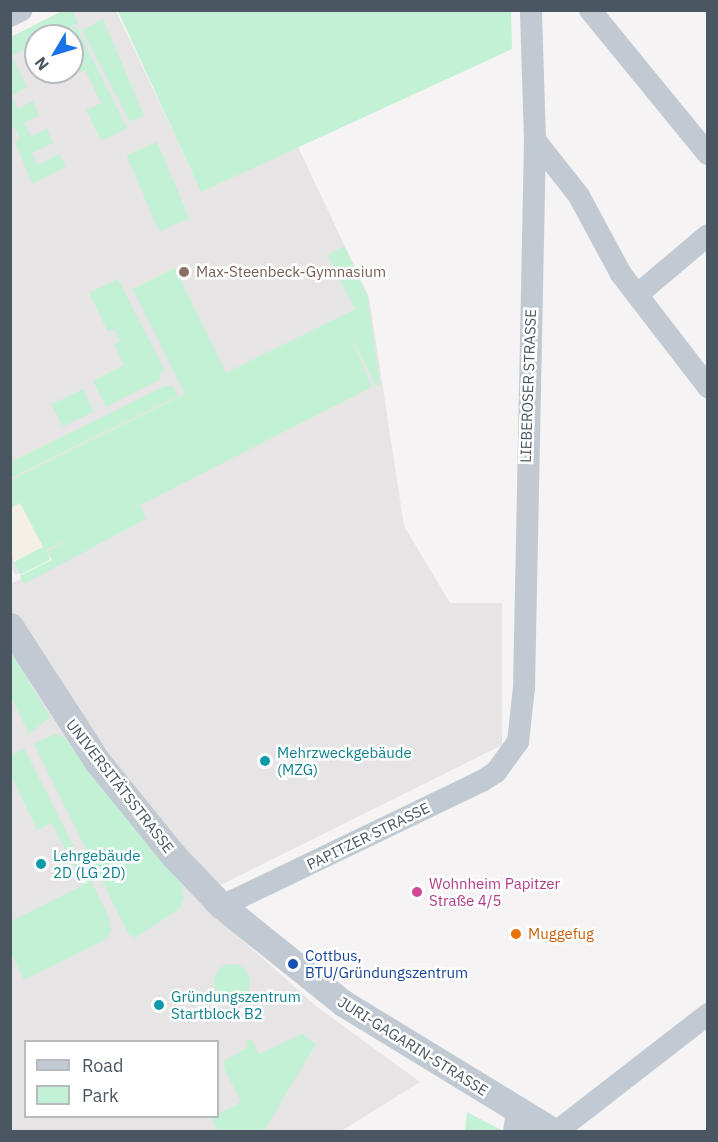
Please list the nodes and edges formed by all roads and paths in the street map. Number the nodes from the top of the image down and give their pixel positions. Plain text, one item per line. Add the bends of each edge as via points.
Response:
1 (22, 10) edge
2 (531, 10) edge
3 (590, 10) edge
4 (10, 16) edge
5 (535, 140) junction
6 (708, 154) edge
7 (708, 235) edge
8 (637, 295) junction
9 (708, 387) edge
10 (10, 626) edge
11 (508, 758) joint
12 (222, 906) junction
13 (708, 1014) edge
14 (515, 1121) edge
15 (555, 1131) edge

1 - 4 street
2 - 5 street, LIEBEROSER STRASSE
3 - 6 street
5 - 8 street via 579,196 621,274
5 - 11 street, LIEBEROSER STRASSE via 524,688 520,732
7 - 8 street
8 - 9 street
10 - 12 street, UNIVERSITÄTSSTRASSE via 97,761 174,856
11 - 12 street, PAPITZER STRASSE via 482,781
12 - 14 street, JURI-GAGARIN-STRASSE via 343,1003
13 - 15 street
14 - 15 street, JURI-GAGARIN-STRASSE

